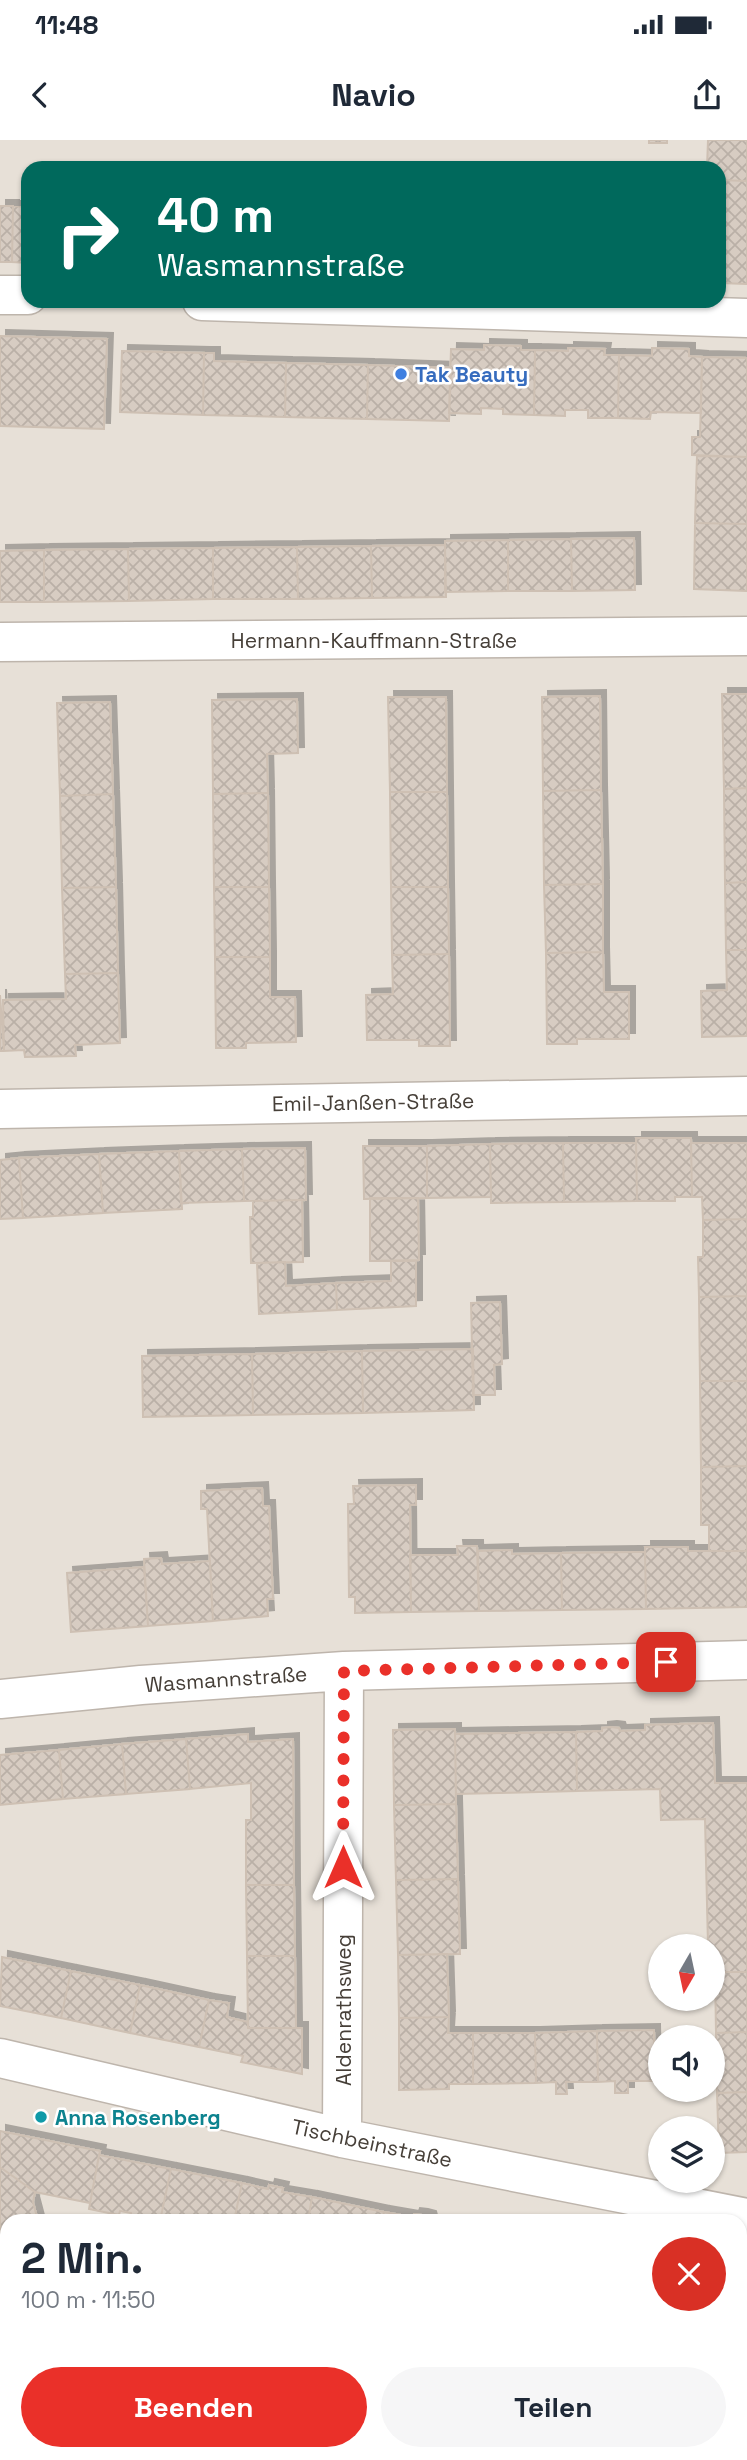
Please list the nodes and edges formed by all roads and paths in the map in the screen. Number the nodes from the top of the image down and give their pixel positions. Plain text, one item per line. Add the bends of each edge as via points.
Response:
1 (0, 295) edge
2 (21, 296) edge
3 (426, 308) edge
4 (747, 318) edge
5 (747, 636) edge
6 (0, 642) edge
7 (747, 1096) edge
8 (0, 1109) edge
9 (747, 1660) edge
10 (344, 1671) junction
11 (0, 1699) edge
12 (0, 2058) edge
13 (342, 2138) junction
14 (727, 2214) edge

1 - 2 street
3 - 4 street
5 - 6 street, Hermann-Kauffmann-Straße
7 - 8 street, Emil-Janßen-Straße
9 - 10 street, Wasmannstraße
10 - 11 street, Wasmannstraße
10 - 13 street, Aldenrathsweg
12 - 13 street, Tischbeinstraße
13 - 14 street, Tischbeinstraße

